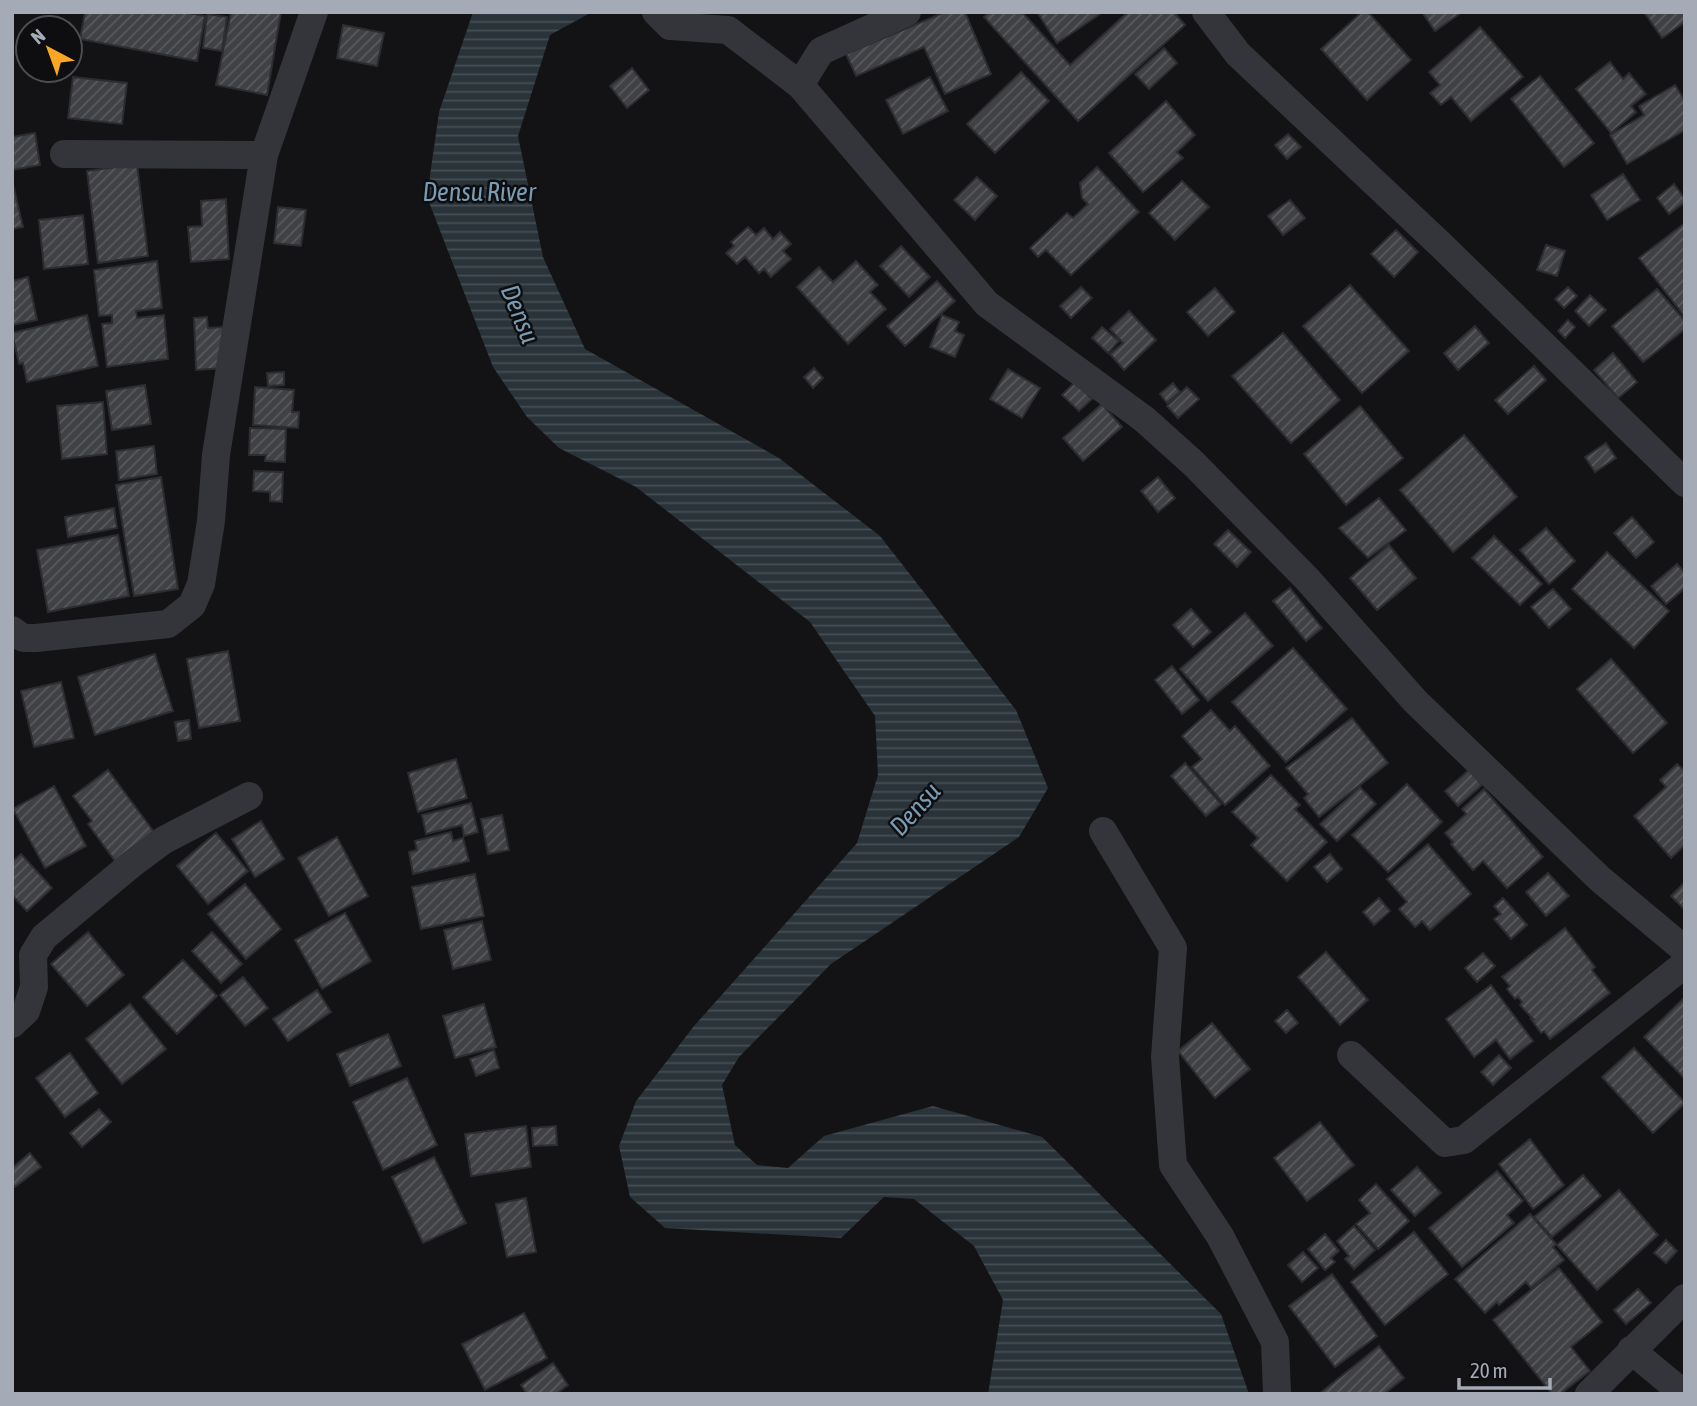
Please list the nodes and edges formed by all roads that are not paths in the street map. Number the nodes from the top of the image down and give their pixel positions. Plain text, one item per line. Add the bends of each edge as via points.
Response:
1 (314, 12) edge
2 (656, 12) edge
3 (907, 12) edge
4 (1206, 12) edge
5 (800, 85) junction
6 (64, 154) dead end
7 (264, 155) junction
8 (1685, 483) edge
9 (16, 636) edge
10 (248, 796) dead end
11 (1103, 831) dead end
12 (1685, 950) edge
13 (1685, 964) edge
14 (12, 1024) edge
15 (1351, 1055) dead end
16 (1685, 1297) edge
17 (1631, 1350) junction
18 (1277, 1394) edge
19 (1589, 1394) edge
20 (1684, 1394) edge

1 - 7 street
2 - 5 street via 670,26 728,30
3 - 5 street via 821,51
4 - 8 street via 1238,54
5 - 12 street via 988,304 1144,419 1194,464 1308,580 1415,701 1600,879
6 - 7 street
7 - 9 street via 216,455 201,584 192,605 168,624 36,638
10 - 14 street via 164,840 44,937 33,955 34,987 26,1011
11 - 18 street via 1172,948 1165,1057 1173,1165 1220,1236 1275,1342
13 - 15 street via 1464,1140 1445,1143
16 - 17 street
17 - 19 street
17 - 20 street

